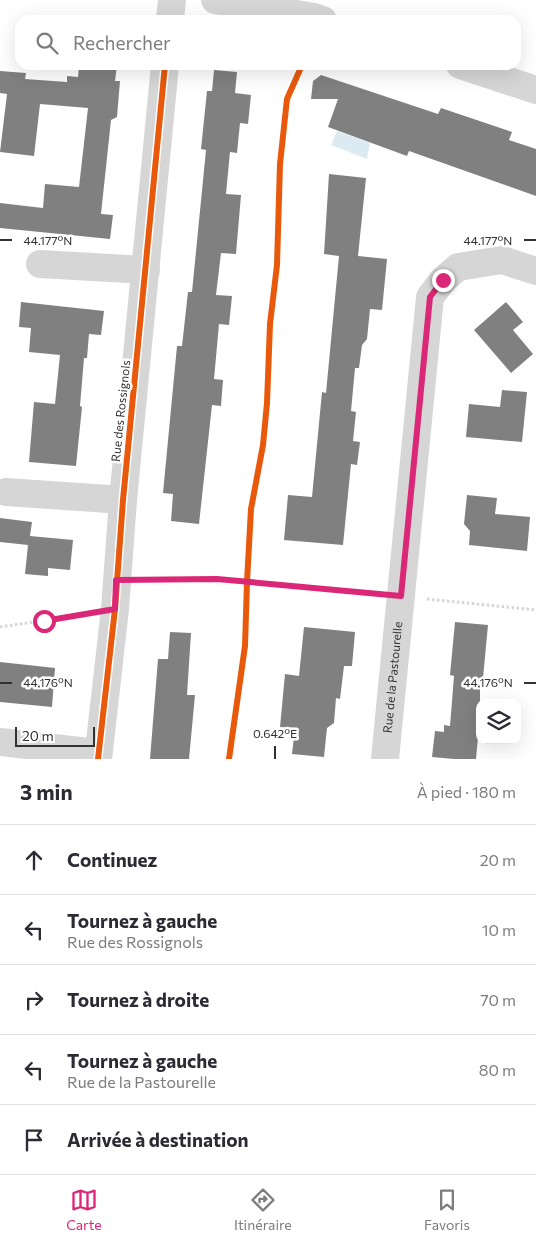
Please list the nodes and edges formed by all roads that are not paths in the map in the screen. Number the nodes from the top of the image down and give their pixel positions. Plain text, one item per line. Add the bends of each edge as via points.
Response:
1 (172, 0) edge
2 (215, 0) edge
3 (170, 15) edge
4 (302, 15) edge
5 (166, 70) edge
6 (475, 70) edge
7 (536, 90) edge
8 (40, 264) dead end
9 (146, 270) junction
10 (536, 271) edge
11 (6, 492) dead end
12 (123, 500) junction
13 (0, 742) edge
14 (98, 756) edge
15 (385, 759) edge

1 - 3 street
2 - 4 street
5 - 9 street, Rue des Rossignols
6 - 7 street
8 - 9 street
9 - 12 street, Rue des Rossignols
10 - 15 street, Rue de la Pastourelle via 502,260 458,267 430,297
11 - 12 street
12 - 14 street, Rue des Rossignols via 115,609
13 - 14 street

